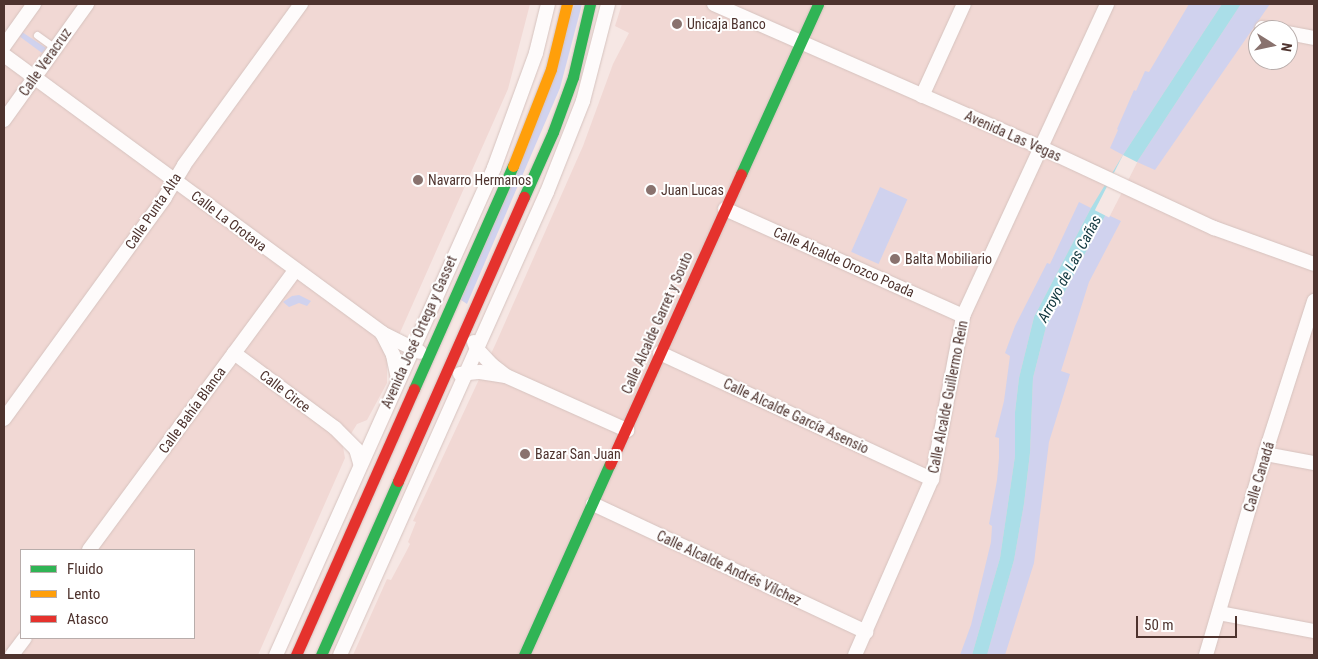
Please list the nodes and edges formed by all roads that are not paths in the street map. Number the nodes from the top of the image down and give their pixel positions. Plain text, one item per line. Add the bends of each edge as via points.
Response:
1 (34, 4) edge
2 (87, 4) edge
3 (301, 4) edge
4 (548, 4) edge
5 (566, 4) edge
6 (590, 4) edge
7 (608, 4) edge
8 (714, 4) edge
9 (818, 4) edge
10 (964, 4) edge
11 (1107, 4) edge
12 (37, 35) dead end
13 (1298, 35) edge
14 (1314, 38) edge
15 (801, 41) junction
16 (4, 46) edge
17 (55, 48) junction
18 (4, 55) edge
19 (34, 78) junction
20 (922, 96) junction
21 (6, 111) edge
22 (1040, 147) junction
23 (175, 180) junction
24 (725, 208) junction
25 (1314, 264) edge
26 (295, 271) junction
27 (1314, 301) edge
28 (963, 316) junction
29 (466, 325) junction
30 (382, 333) junction
31 (459, 340) junction
32 (412, 348) junction
33 (477, 349) junction
34 (234, 353) junction
35 (660, 353) junction
36 (428, 355) junction
37 (467, 373) junction
38 (506, 376) junction
39 (398, 378) junction
40 (440, 384) junction
41 (429, 410) junction
42 (4, 419) edge
43 (336, 428) junction
44 (375, 430) junction
45 (627, 430) junction
46 (1265, 454) junction
47 (360, 463) junction
48 (1314, 463) edge
49 (932, 479) junction
50 (593, 504) junction
51 (90, 549) edge
52 (1219, 613) junction
53 (1314, 631) edge
54 (866, 632) junction
55 (24, 639) edge
56 (527, 654) edge
57 (12, 655) edge
58 (276, 655) edge
59 (296, 655) edge
60 (321, 655) edge
61 (340, 655) edge
62 (855, 655) edge
63 (1206, 655) edge

1 - 16 street
2 - 17 street, Calle Veracruz
3 - 23 street, Calle Punta Alta
4 - 32 street, Avenida José Ortega y Gasset via 536,53 494,168
5 - 36 main road, Avenida José Ortega y Gasset via 548,78
6 - 29 main road via 573,77 553,132
7 - 33 street via 583,101 547,192
8 - 15 street, Avenida Las Vegas
9 - 15 main road, Calle Alcalde Garret y Souto
10 - 20 street
11 - 22 street, Calle Alcalde Guillermo Rein
12 - 17 lane
13 - 14 street
15 - 20 street, Avenida Las Vegas
15 - 24 main road, Calle Alcalde Garret y Souto
17 - 19 street, Calle Veracruz
18 - 19 street, Calle La Orotava
19 - 21 street, Calle Veracruz
19 - 23 street, Calle La Orotava
20 - 22 street, Avenida Las Vegas
22 - 25 street, Avenida Las Vegas via 1214,228
22 - 28 street, Calle Alcalde Guillermo Rein
23 - 26 street, Calle La Orotava
23 - 42 street, Calle Punta Alta
24 - 28 street, Calle Alcalde Orozco Poada
24 - 35 main road, Calle Alcalde Garret y Souto
26 - 30 street, Calle La Orotava
26 - 34 street, Calle Bahía Blanca
27 - 46 street, Calle Canadá
28 - 49 street, Calle Alcalde Guillermo Rein
29 - 31 main road
29 - 33 street
30 - 32 street, Calle La Orotava
30 - 39 street, Calle La Orotava via 393,355
31 - 36 street
31 - 40 main road
32 - 36 street, Calle La Orotava
32 - 39 street, Avenida José Ortega y Gasset
33 - 37 street
33 - 38 street
34 - 43 street, Calle Circe
34 - 51 street, Calle Bahía Blanca
35 - 45 main road, Calle Alcalde Garret y Souto
35 - 49 street, Calle Alcalde García Asensio
36 - 41 street
36 - 59 main road, Avenida José Ortega y Gasset
37 - 38 street
37 - 40 street
37 - 61 street
38 - 45 street
39 - 44 street, Avenida José Ortega y Gasset
40 - 41 main road
41 - 60 main road
43 - 44 street, Calle Circe via 365,436
43 - 47 street, Calle Circe via 356,449
44 - 47 street, Avenida José Ortega y Gasset
45 - 50 main road, Calle Alcalde Garret y Souto
46 - 48 street
46 - 52 street, Calle Canadá
47 - 58 street, Avenida José Ortega y Gasset
49 - 54 street, Calle Alcalde Guillermo Rein
50 - 54 street, Calle Alcalde Andrés Vílchez
50 - 56 main road, Calle Alcalde Garret y Souto
52 - 53 street
52 - 63 street, Calle Canadá
54 - 62 street, Calle Alcalde Guillermo Rein
55 - 57 street

